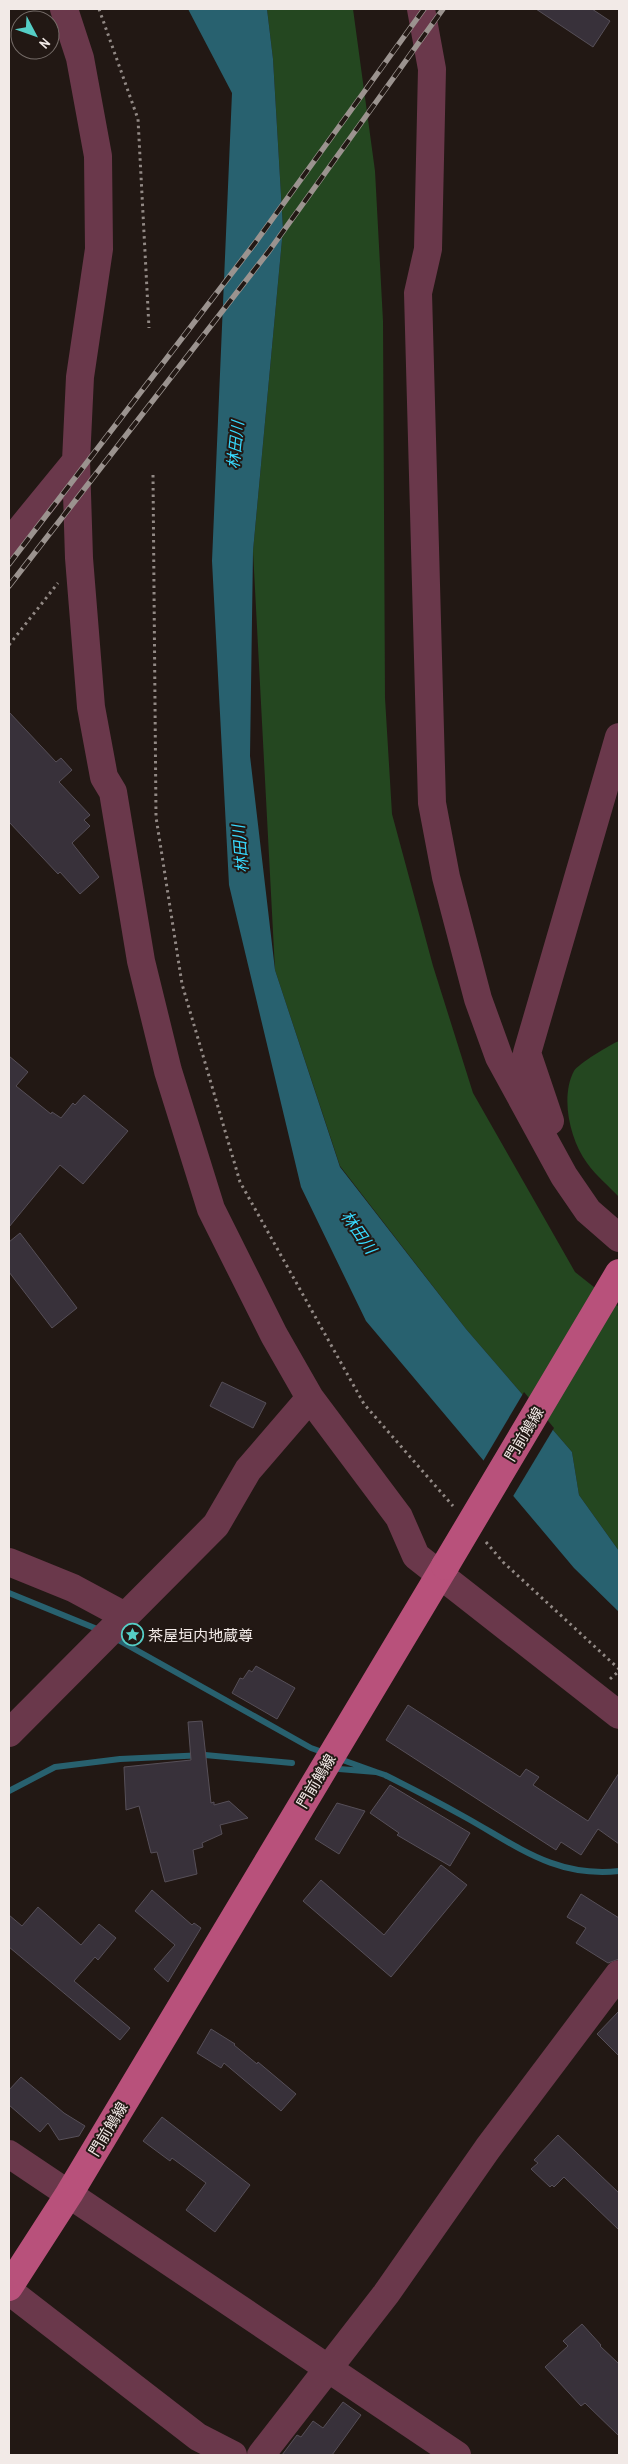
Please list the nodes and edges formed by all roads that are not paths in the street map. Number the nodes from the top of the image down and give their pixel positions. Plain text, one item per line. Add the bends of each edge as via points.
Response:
1 (64, 9) edge
2 (421, 9) edge
3 (76, 461) junction
4 (9, 543) edge
5 (619, 737) edge
6 (564, 1176) junction
7 (619, 1238) edge
8 (619, 1273) edge
9 (310, 1398) junction
10 (9, 1562) edge
11 (443, 1571) junction
12 (125, 1616) junction
13 (619, 1716) edge
14 (9, 1733) edge
15 (619, 1974) edge
16 (9, 2154) edge
17 (69, 2194) junction
18 (9, 2287) edge
19 (9, 2291) edge
20 (329, 2368) junction
21 (233, 2455) edge
22 (261, 2455) edge
23 (457, 2455) edge

1 - 3 street via 80,58 98,156 98,249 80,377
2 - 6 street via 432,68 428,249 418,293 432,804 446,877 478,999 499,1057
3 - 4 street
3 - 9 street via 79,558 90,707 104,777 113,792 141,961 168,1071 211,1209 274,1335
5 - 6 street via 527,1053 563,1150
6 - 7 street via 588,1210
8 - 11 main road, 門前鵤線, bridge
9 - 11 street via 399,1517 416,1556
9 - 12 street via 248,1470 216,1525
10 - 12 street via 73,1588
11 - 13 street
11 - 17 main road, 門前鵤線
12 - 14 street
15 - 20 street
16 - 17 street
17 - 18 main road, 門前鵤線
17 - 20 street
19 - 21 street via 198,2437
20 - 22 street
20 - 23 street

